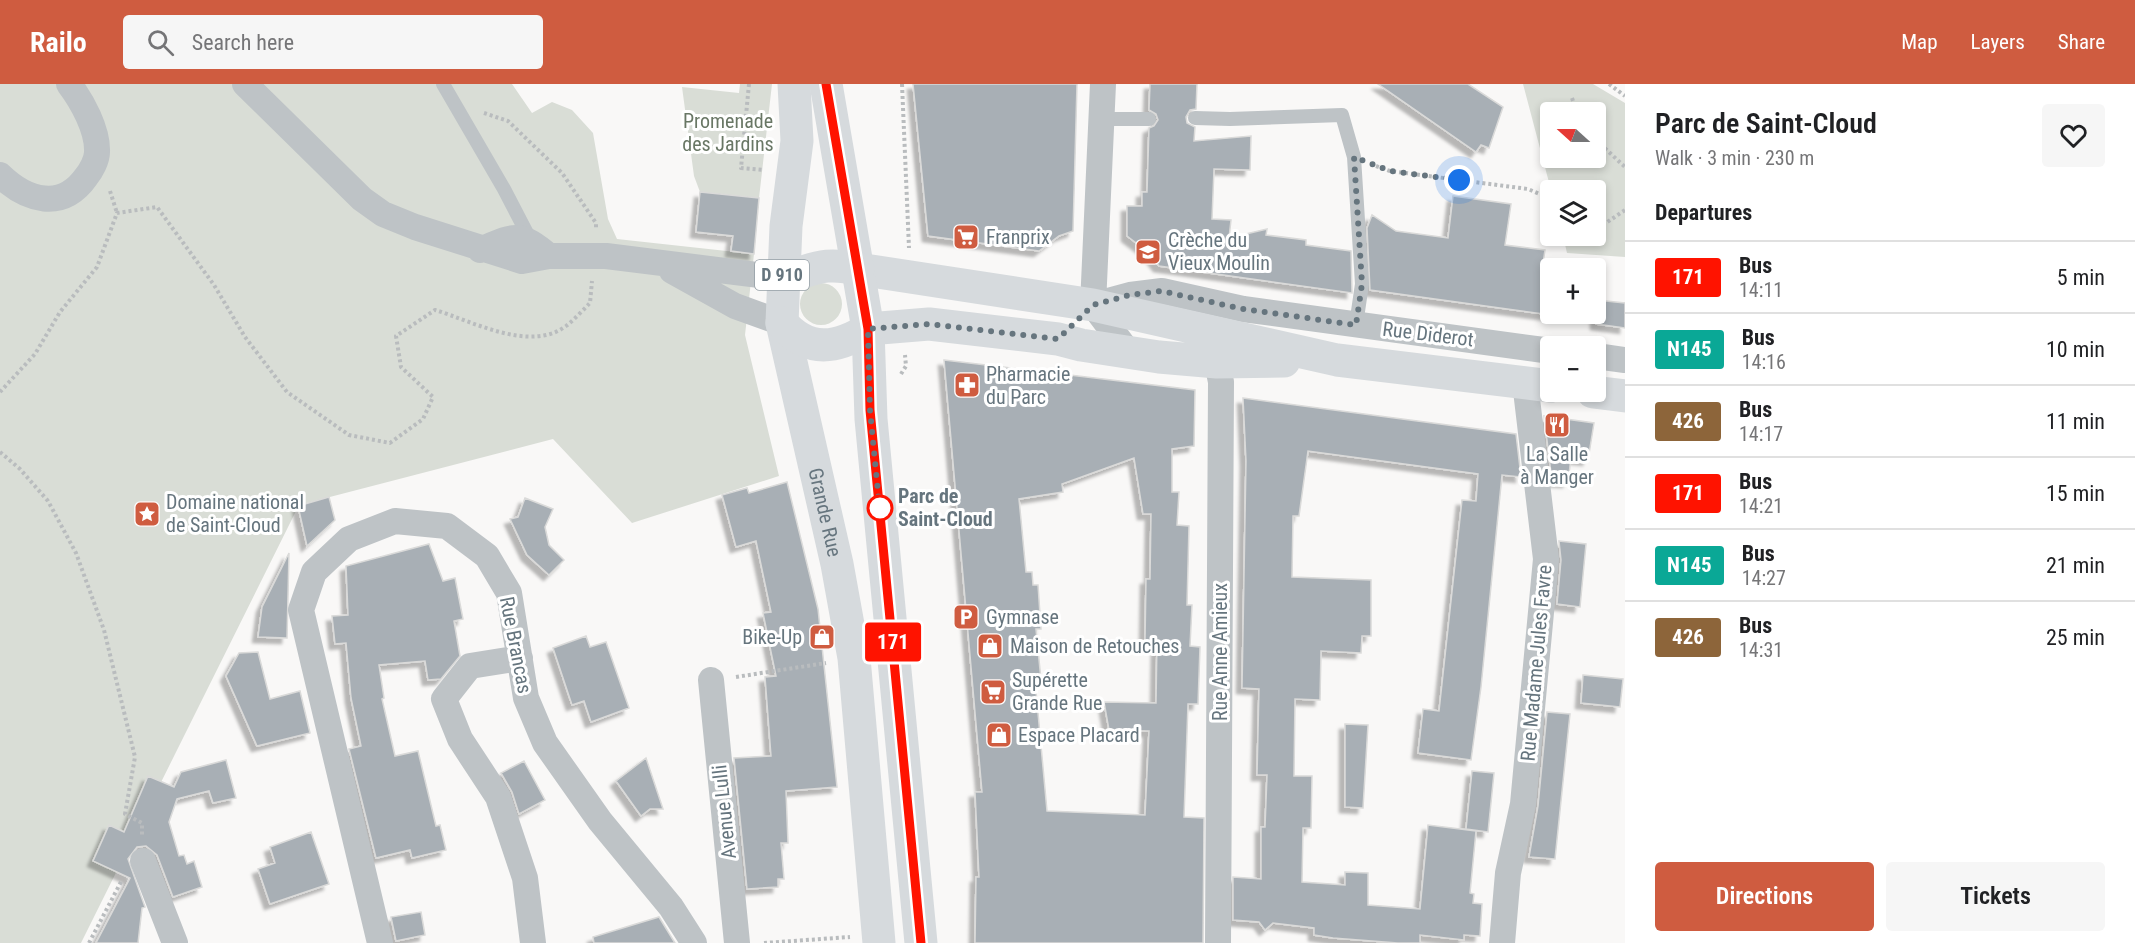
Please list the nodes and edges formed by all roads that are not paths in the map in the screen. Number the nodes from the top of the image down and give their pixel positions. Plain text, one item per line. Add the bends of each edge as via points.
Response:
1 (69, 84) edge
2 (245, 84) edge
3 (442, 84) edge
4 (794, 84) edge
5 (826, 84) edge
6 (1104, 84) edge
7 (1196, 118) dead end
8 (1102, 119) junction
9 (1149, 119) dead end
10 (0, 175) edge
11 (531, 244) junction
12 (480, 250) junction
13 (658, 264) junction
14 (858, 269) junction
15 (782, 278) junction
16 (1093, 305) junction
17 (782, 323) junction
18 (1356, 325) junction
19 (868, 329) junction
20 (1058, 339) junction
21 (1540, 350) edge
22 (1129, 353) junction
23 (1606, 357) edge
24 (1337, 360) junction
25 (1625, 360) edge
26 (1217, 362) junction
27 (1538, 384) edge
28 (1606, 394) edge
29 (1625, 396) edge
30 (520, 658) junction
31 (711, 680) road end
32 (143, 861) road end
33 (879, 939) edge
34 (175, 943) edge
35 (380, 943) edge
36 (533, 943) edge
37 (694, 943) edge
38 (737, 943) edge
39 (921, 943) edge
40 (1218, 943) edge
41 (1502, 943) edge

1 - 10 street via 94,131 98,153 77,190 52,200 27,195
2 - 12 street via 340,179 383,214
3 - 11 lane via 504,189
4 - 15 main road, Grande Rue / D 910 via 797,141
5 - 14 main road
6 - 8 street
7 - 18 lane via 1342,115 1354,157 1362,284
8 - 9 lane
8 - 16 street
11 - 12 street
11 - 12 street via 522,261
11 - 13 street
13 - 15 street
13 - 17 street via 735,306
14 - 15 main road via 819,266
14 - 16 main road
14 - 19 main road
15 - 17 main road, Grande Rue / D 910
16 - 18 street, Rue Diderot via 1161,291 1243,309
16 - 20 main road
16 - 22 street
16 - 24 main road
17 - 19 main road via 799,338 824,347 852,339
17 - 33 main road, Grande Rue / D 910 via 837,564 854,658
18 - 21 street, Rue Diderot
19 - 20 main road via 929,324
19 - 39 main road via 870,410
20 - 22 main road
22 - 26 main road
23 - 25 street
24 - 26 main road
24 - 27 main road
26 - 40 street, Rue Anne Amieux via 1221,382
27 - 41 street, Rue Madame Jules Favre via 1546,559 1524,804 1508,873
28 - 29 main road
30 - 35 street, Rue Brancas via 509,593 487,556 447,526 394,521 349,539 314,572 301,610
30 - 36 street via 470,666 444,699 460,739 498,797 525,878
30 - 37 street, Rue Brancas via 526,698 545,743 600,821 671,907
31 - 38 street, Avenue Lulli
32 - 34 street

